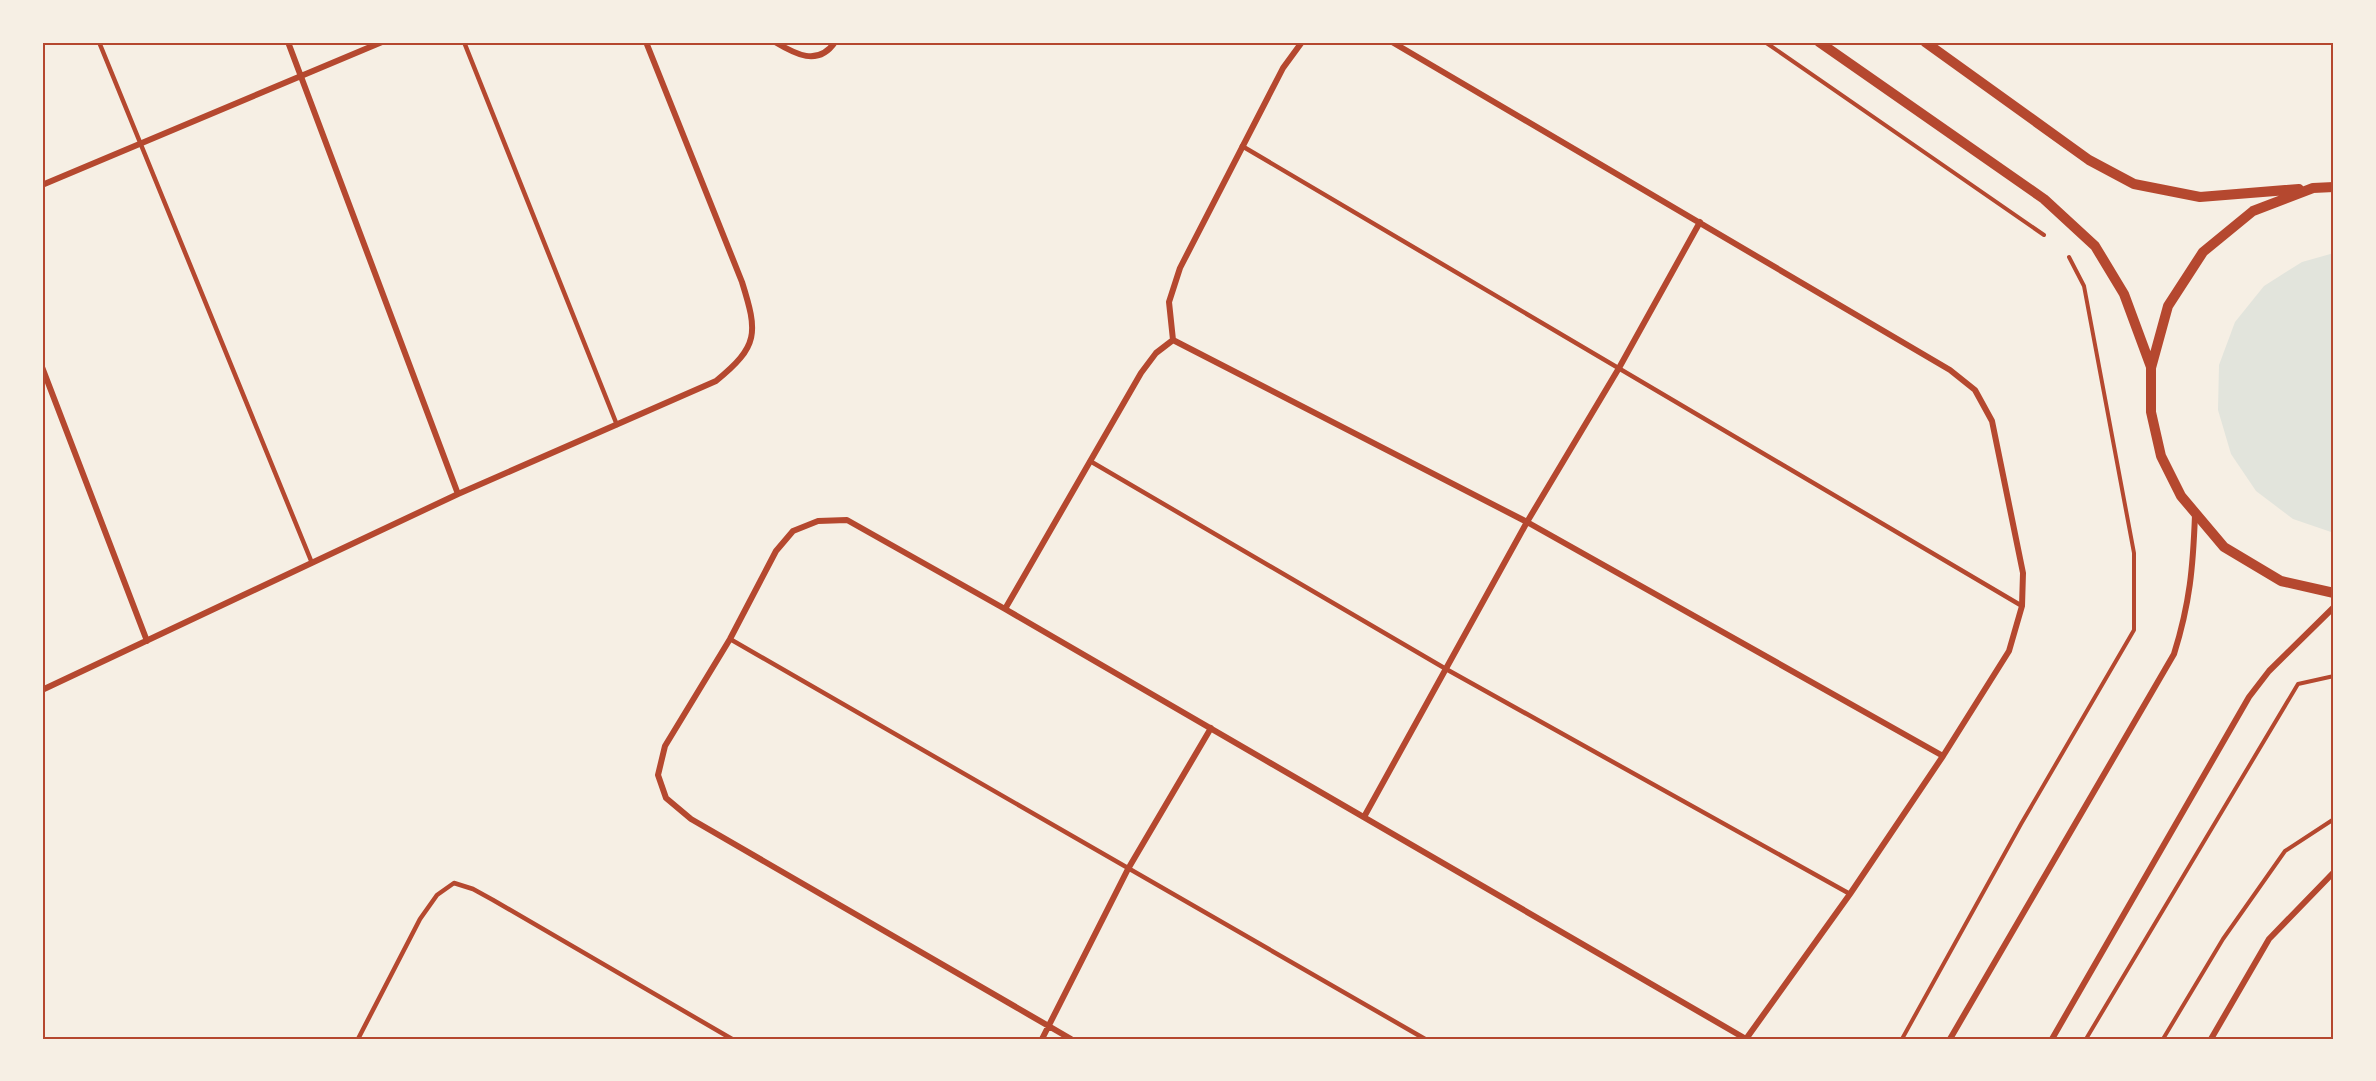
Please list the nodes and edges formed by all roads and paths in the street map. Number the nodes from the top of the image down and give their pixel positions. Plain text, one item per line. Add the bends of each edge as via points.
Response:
1 (99, 42) edge
2 (288, 42) edge
3 (382, 42) edge
4 (464, 42) edge
5 (646, 42) edge
6 (775, 42) edge
7 (835, 42) edge
8 (1302, 42) edge
9 (1392, 42) edge
10 (1819, 42) edge
11 (1925, 42) edge
12 (300, 75) junction
13 (139, 144) junction
14 (1242, 146) junction
15 (42, 185) edge
16 (2334, 187) edge
17 (2313, 188) junction
18 (1700, 222) junction
19 (1173, 340) junction
20 (42, 367) edge
21 (1619, 368) junction
22 (2151, 368) junction
23 (616, 425) junction
24 (1089, 461) junction
25 (459, 494) junction
26 (2195, 513) junction
27 (1527, 522) junction
28 (312, 563) junction
29 (2334, 593) edge
30 (2022, 606) junction
31 (2334, 608) edge
32 (1005, 609) junction
33 (730, 639) junction
34 (147, 641) junction
35 (1446, 669) junction
36 (2334, 676) edge
37 (42, 690) edge
38 (1210, 728) junction
39 (1943, 756) junction
40 (1364, 817) junction
41 (2334, 819) edge
42 (1128, 869) junction
43 (2334, 872) edge
44 (1850, 894) junction
45 (1050, 1027) junction
46 (358, 1039) edge
47 (732, 1039) edge
48 (1042, 1039) edge
49 (1071, 1039) edge
50 (1425, 1039) edge
51 (1746, 1039) edge
52 (1950, 1039) edge
53 (2052, 1039) edge
54 (2086, 1039) edge
55 (2163, 1039) edge
56 (2211, 1039) edge

1 - 13 lane
2 - 12 street
3 - 12 street
4 - 23 lane
5 - 23 street via 742,282 751,311 752,338 738,363 716,381
6 - 7 street via 799,57 817,56
8 - 14 street via 1283,68
9 - 18 street
10 - 22 street via 2044,199 2095,246 2124,294
11 - 17 street via 2088,160 2134,184 2200,197
12 - 13 street
12 - 25 street
13 - 15 street
13 - 28 lane
14 - 19 street via 1180,268 1169,302
14 - 21 lane
16 - 17 street
17 - 22 street via 2253,211 2203,252 2168,306
18 - 21 street
18 - 30 street via 1950,370 1975,390 1992,421 2023,573
19 - 24 street via 1156,353 1141,373
19 - 27 street
20 - 34 street
21 - 27 street
21 - 30 lane
22 - 26 street via 2151,412 2161,456 2181,496
23 - 25 street
24 - 32 street
24 - 35 lane
25 - 28 street
26 - 29 street via 2224,547 2281,581
26 - 52 street via 2192,576 2174,654
27 - 35 street
27 - 39 street
28 - 34 street
30 - 39 street via 2009,651
31 - 53 street via 2249,697
32 - 33 street via 848,520 818,521 793,531 776,551
32 - 38 street
33 - 42 lane
33 - 45 street via 665,746 658,775 666,798 691,819
34 - 37 street
35 - 40 street
35 - 44 lane
36 - 54 path via 2298,684
38 - 40 street
38 - 42 street
39 - 44 street
40 - 51 street
41 - 55 path via 2285,851 2223,939
42 - 45 street
42 - 50 lane
43 - 56 street via 2269,939
44 - 51 street
45 - 48 street
45 - 49 street
46 - 47 lane via 420,919 437,896 454,883 483,894

